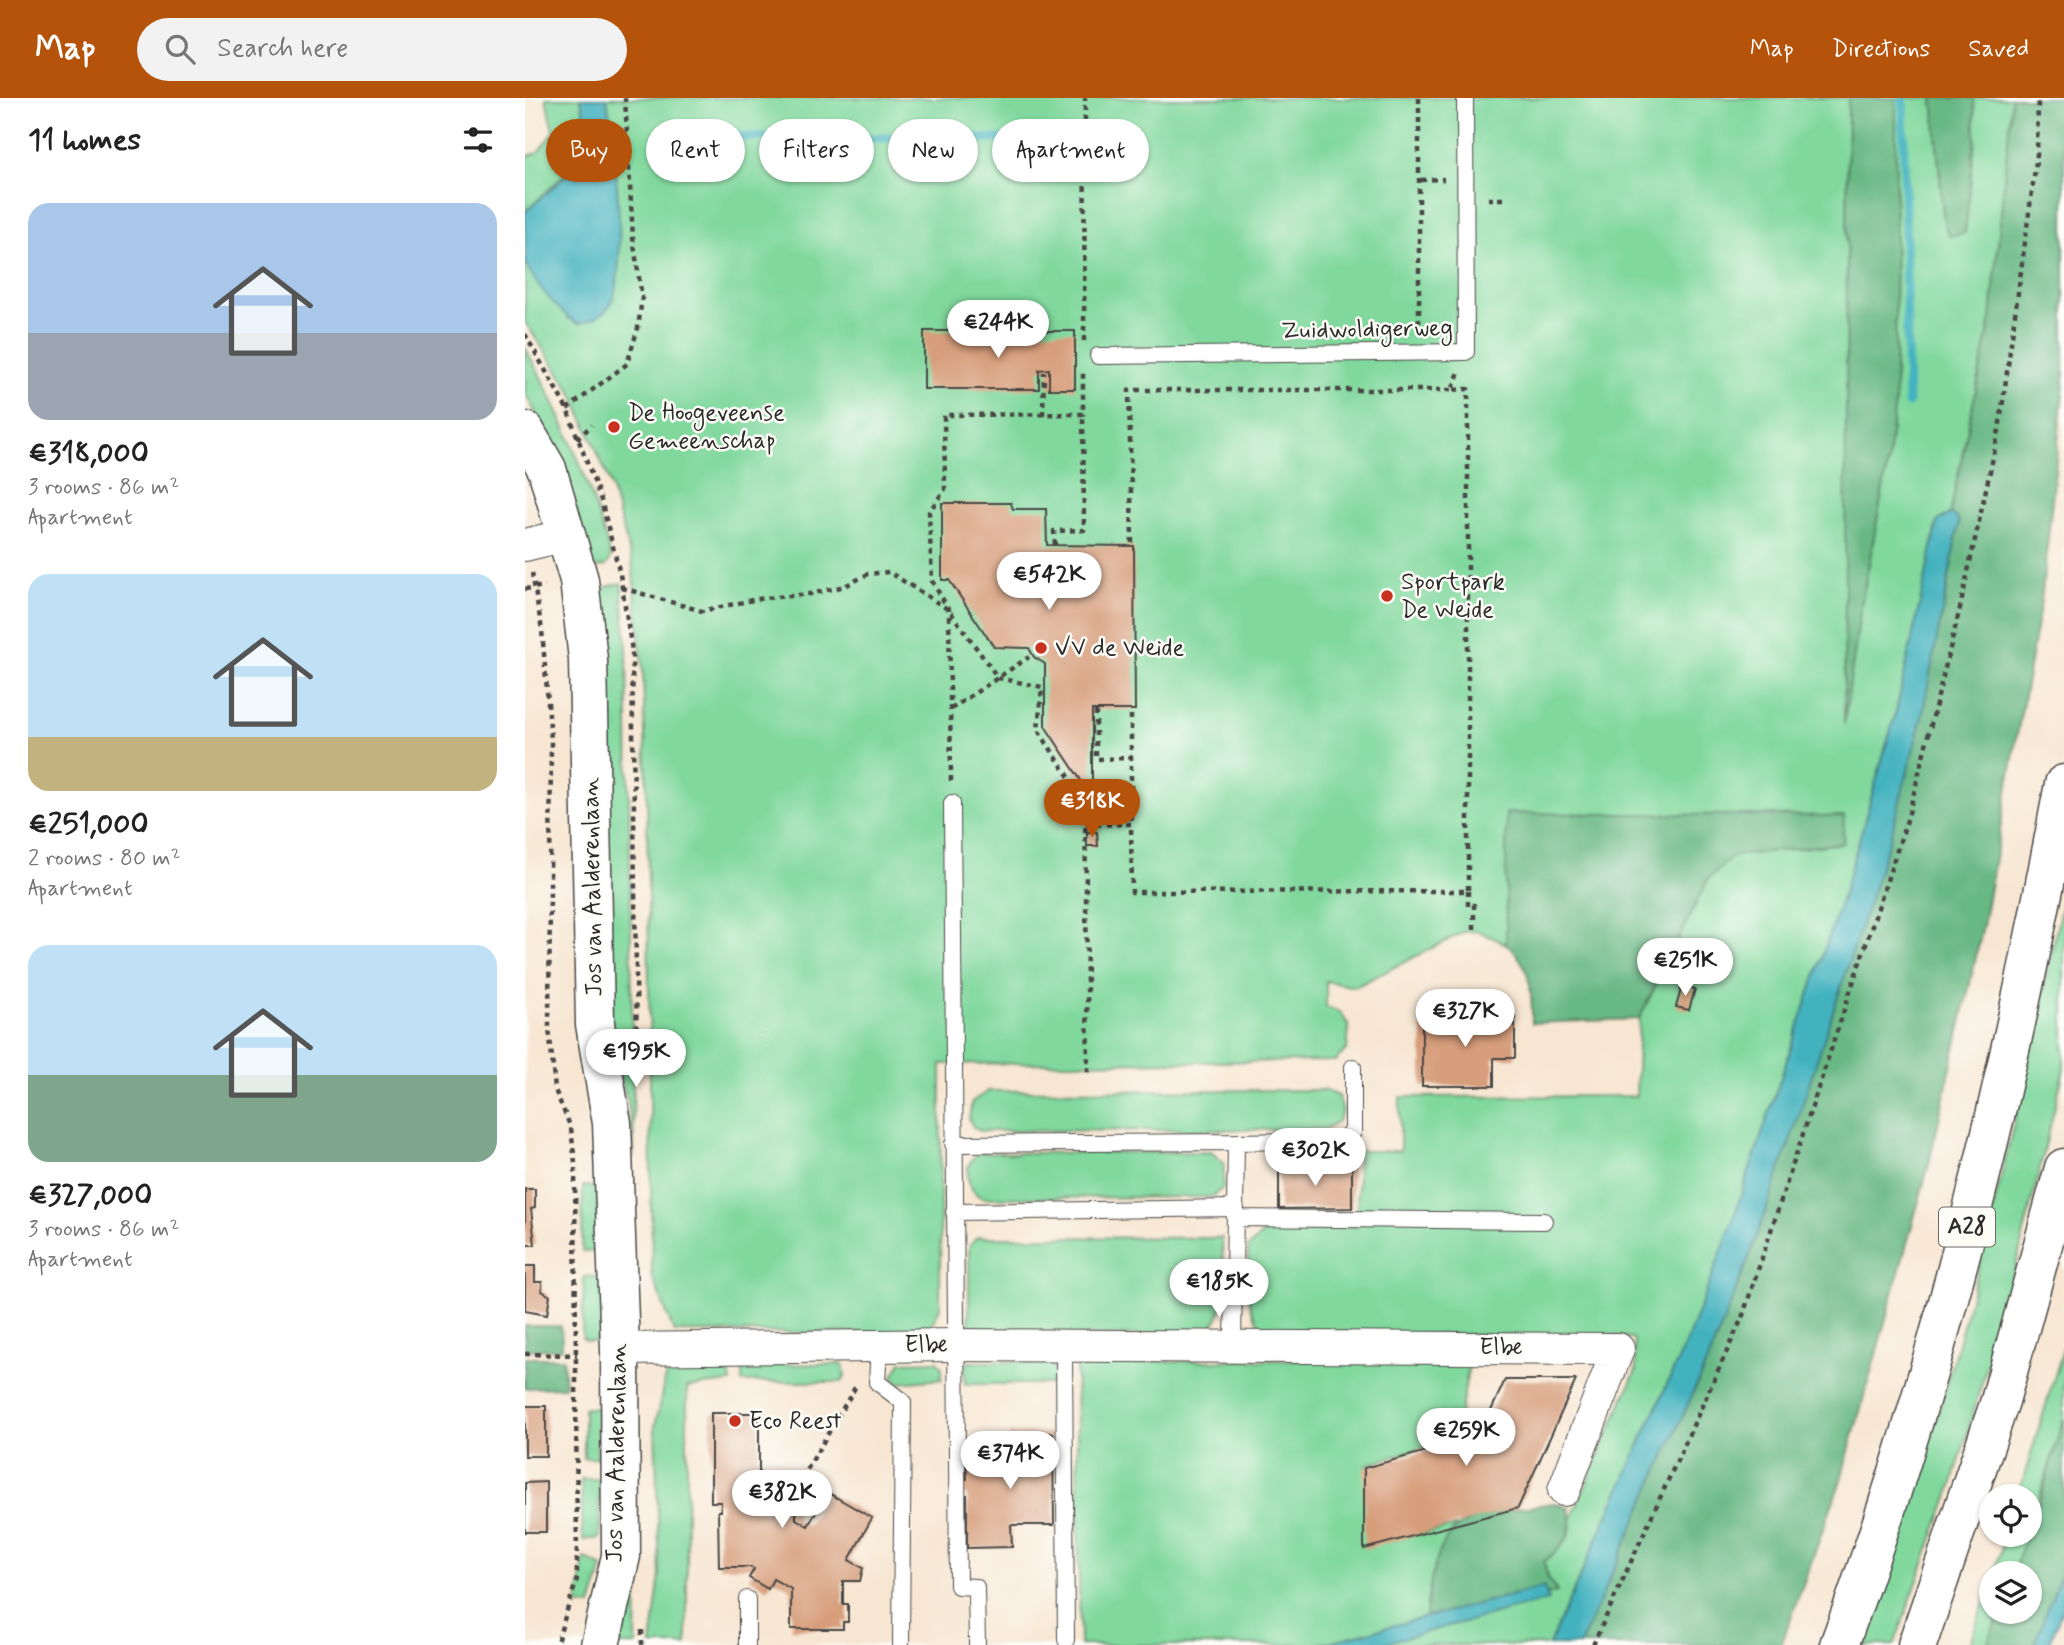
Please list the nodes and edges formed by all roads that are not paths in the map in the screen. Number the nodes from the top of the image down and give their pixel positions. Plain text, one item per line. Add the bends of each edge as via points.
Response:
1 (1465, 98) edge
2 (1091, 355) road end
3 (525, 430) edge
4 (566, 534) junction
5 (526, 545) edge
6 (2064, 783) edge
7 (951, 803) road end
8 (1353, 1067) dead end
9 (1235, 1142) junction
10 (953, 1144) junction
11 (2064, 1168) edge
12 (954, 1212) junction
13 (1235, 1213) junction
14 (1544, 1221) dead end
15 (879, 1345) junction
16 (954, 1345) junction
17 (1064, 1345) junction
18 (1233, 1345) junction
19 (619, 1349) junction
20 (1564, 1490) dead end
21 (747, 1599) dead end
22 (1066, 1640) dead end
23 (600, 1645) edge
24 (747, 1645) edge
25 (901, 1645) edge
26 (977, 1645) edge
27 (1839, 1645) edge
28 (1917, 1645) edge

1 - 2 lane, Zuidwoldigerweg via 1466,352
3 - 4 main road, Jos van Aalderenlaan via 547,469
4 - 5 street
4 - 19 main road, Jos van Aalderenlaan via 579,580 588,659 595,1024 612,1123
6 - 27 main road, A28 via 2011,1047 1954,1279
7 - 10 lane
8 - 9 lane via 1353,1132 1341,1140
9 - 10 lane
9 - 13 lane
10 - 12 lane
11 - 28 main road via 2000,1401
12 - 13 lane
12 - 16 lane
13 - 14 lane
13 - 18 lane
15 - 16 street, Elbe
15 - 19 street, Elbe
15 - 25 lane via 877,1382 903,1402
16 - 17 street, Elbe
16 - 26 lane via 958,1586 976,1587
17 - 18 street, Elbe
17 - 22 lane
18 - 20 street, Elbe via 1618,1349
19 - 23 main road, Jos van Aalderenlaan via 621,1556
21 - 24 lane

